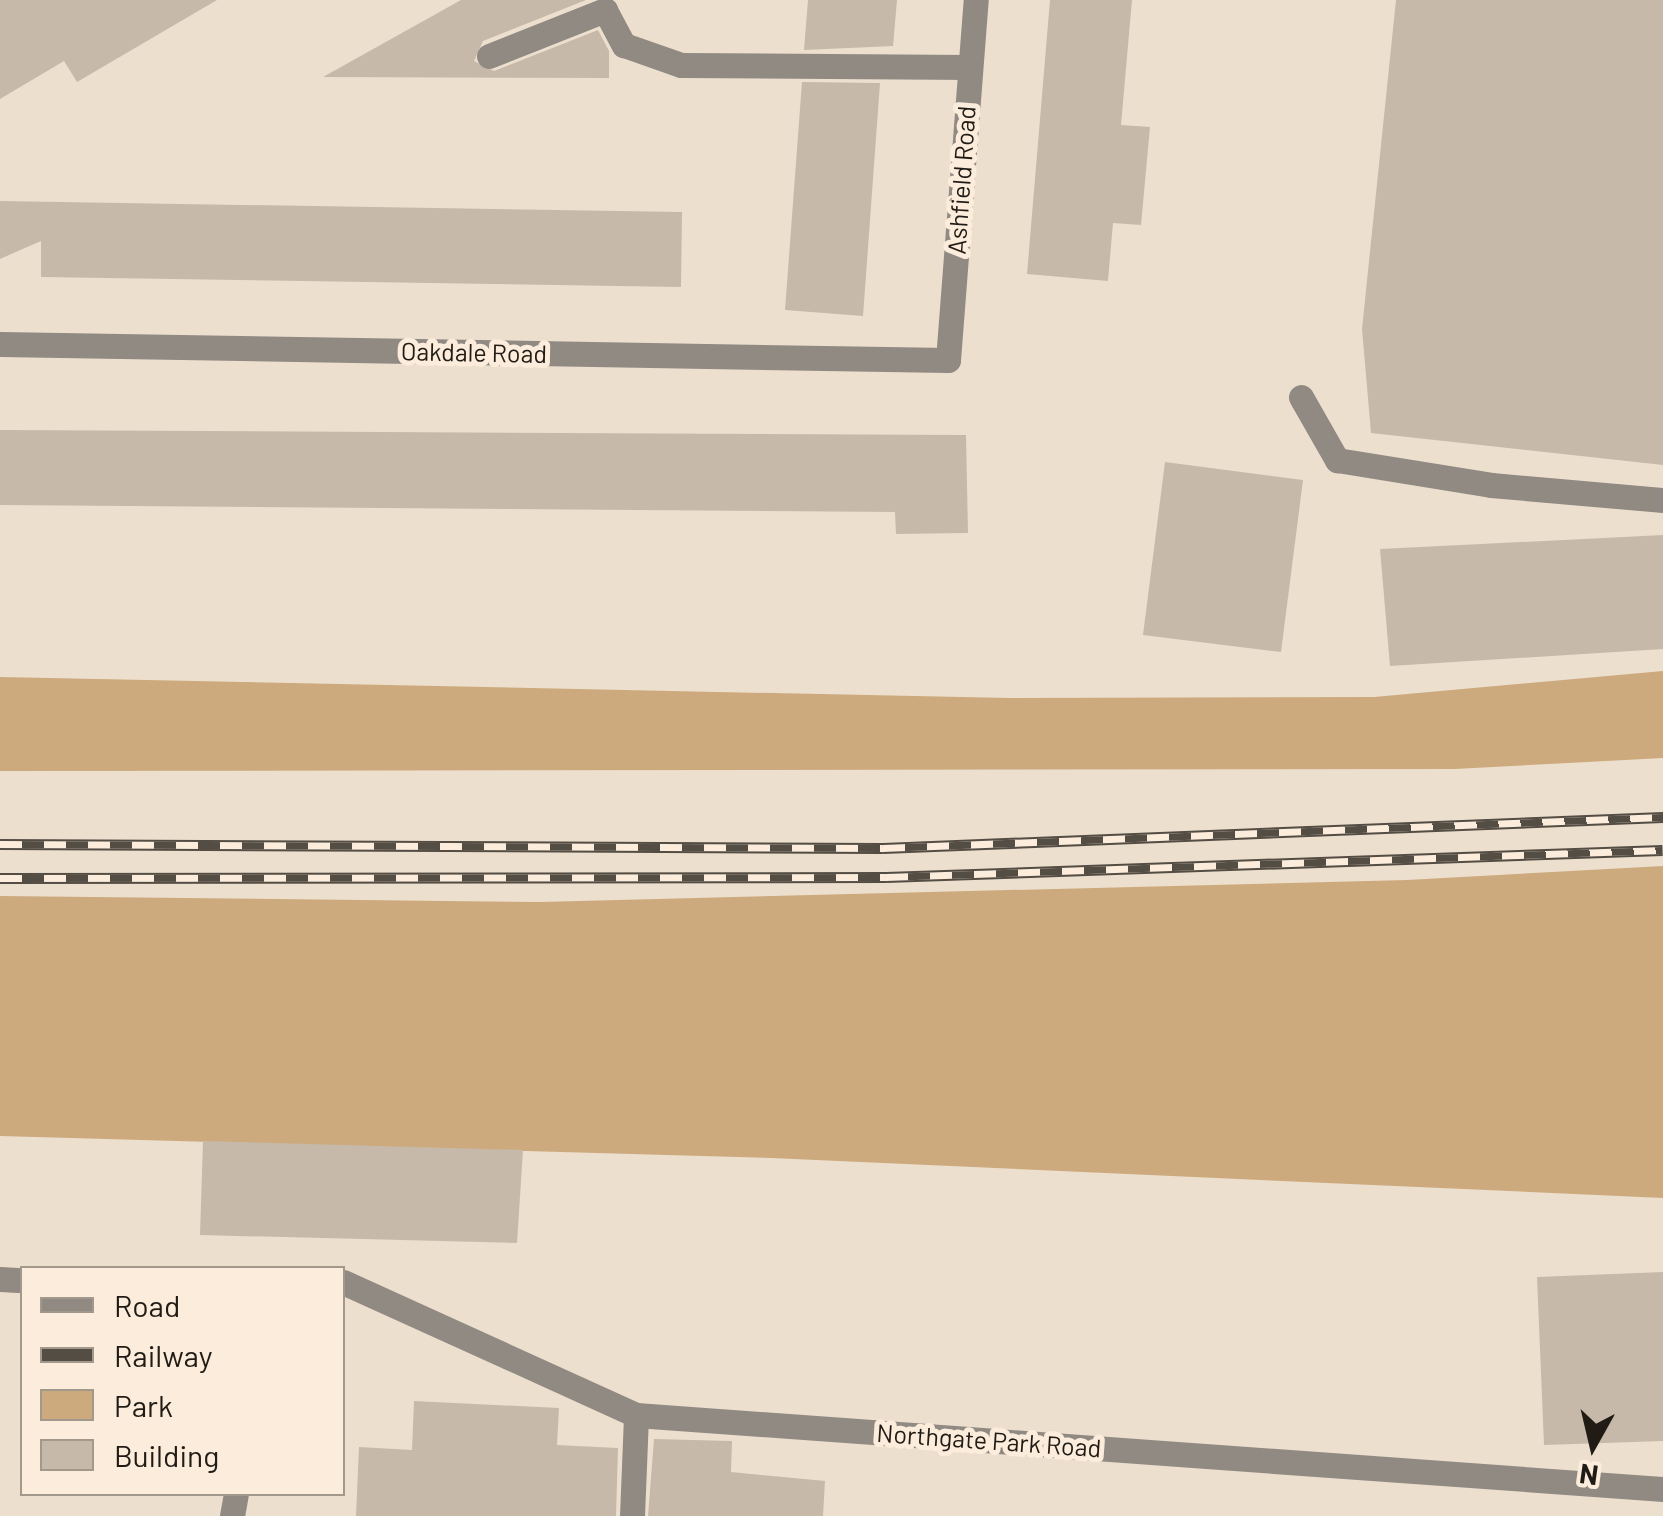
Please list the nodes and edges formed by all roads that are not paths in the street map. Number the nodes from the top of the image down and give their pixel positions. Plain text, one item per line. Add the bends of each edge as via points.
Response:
1 (976, 0) edge
2 (489, 56) dead end
3 (970, 67) junction
4 (0, 344) edge
5 (948, 360) joint
6 (1301, 396) dead end
7 (1663, 500) edge
8 (345, 1283) edge
9 (636, 1415) junction
10 (1663, 1489) edge
11 (632, 1516) edge

1 - 3 street, Ashfield Road
2 - 3 street via 604,10 624,45 681,65
3 - 5 street, Ashfield Road
4 - 5 street, Oakdale Road
6 - 7 street via 1337,460 1491,484
8 - 9 street, Northgate Park Road
9 - 10 street, Northgate Park Road
9 - 11 street

